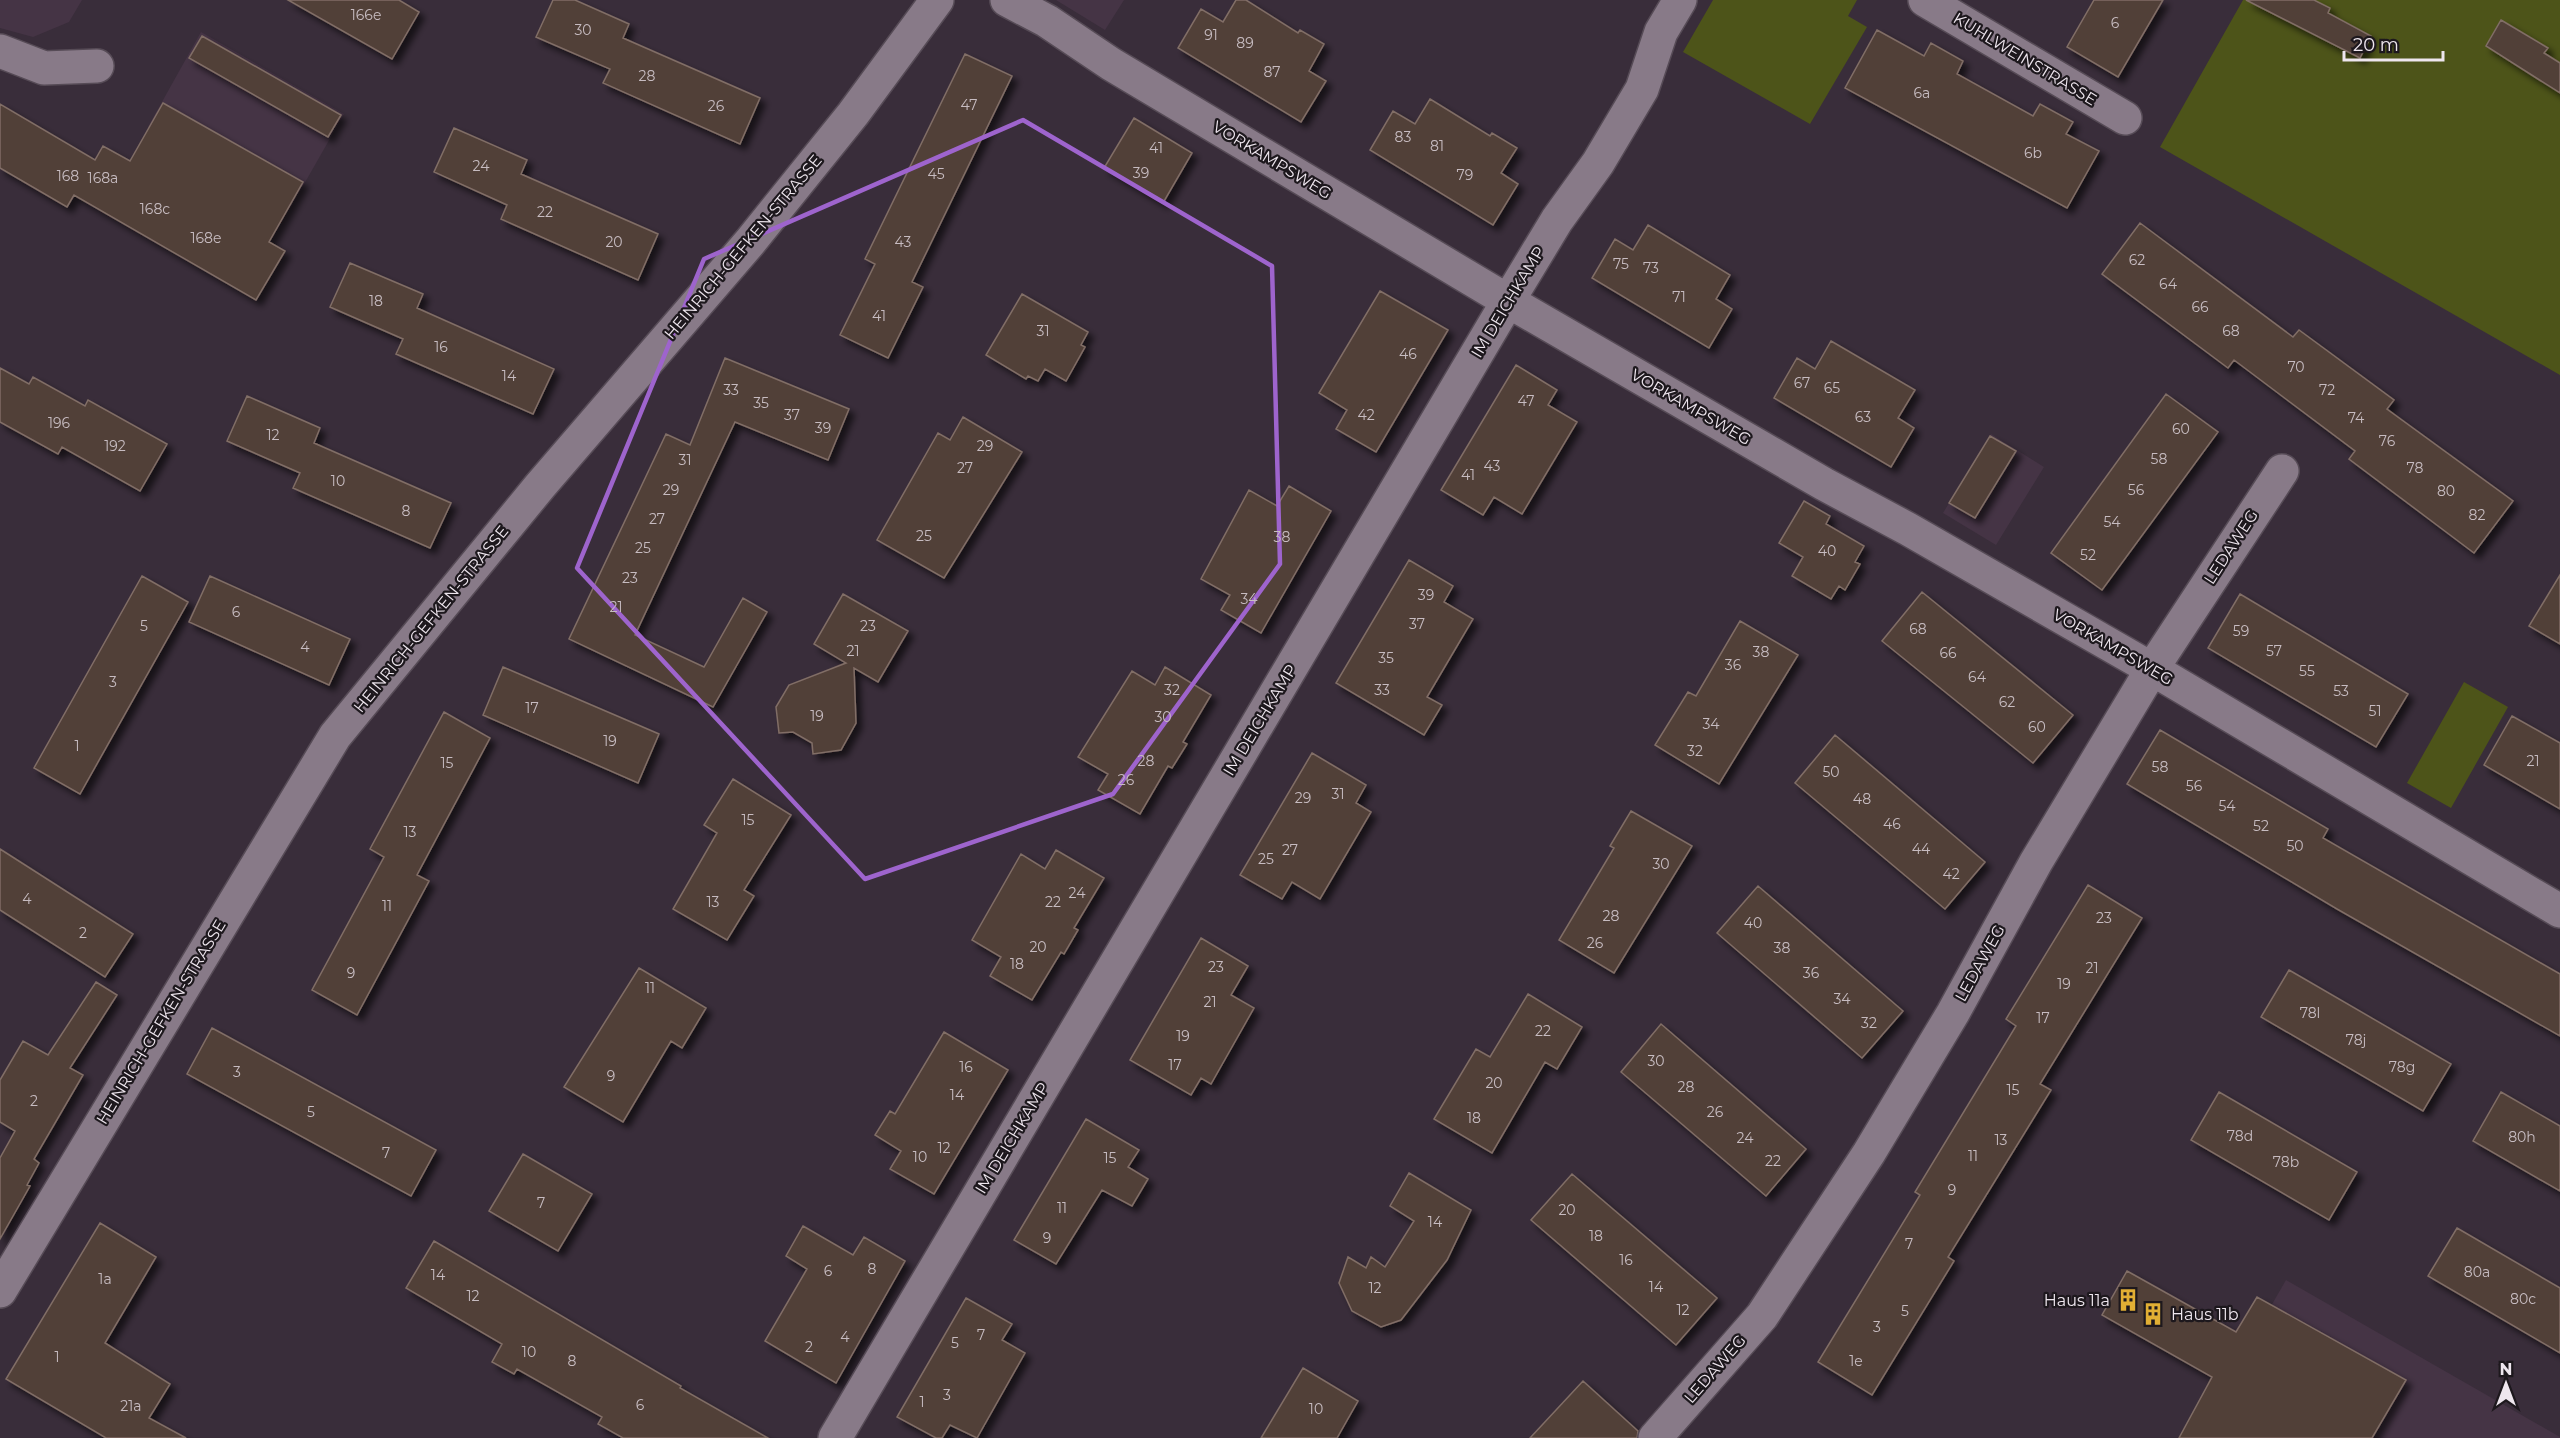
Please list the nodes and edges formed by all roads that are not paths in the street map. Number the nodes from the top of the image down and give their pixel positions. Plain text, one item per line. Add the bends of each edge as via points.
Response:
1 (937, 0) edge
2 (1007, 0) edge
3 (1680, 0) edge
4 (1925, 0) edge
5 (0, 51) edge
6 (97, 66) dead end
7 (2124, 118) dead end
8 (1508, 301) junction
9 (2282, 471) dead end
10 (2152, 669) junction
11 (2560, 911) edge
12 (0, 1291) edge
13 (835, 1438) edge
14 (1655, 1438) edge

1 - 12 street, HEINRICH-GEFKEN-STRASSE via 853,114 750,242 540,486 335,736
2 - 8 street, VORKAMPSWEG
3 - 8 street, IM DEICHKAMP via 1661,32 1642,89
4 - 7 street, KUHLWEINSTRASSE
5 - 6 street via 44,68
8 - 10 street, VORKAMPSWEG
8 - 13 street, IM DEICHKAMP
9 - 10 street, LEDAWEG
10 - 11 street, VORKAMPSWEG
10 - 14 street, LEDAWEG via 1863,1162 1762,1316

